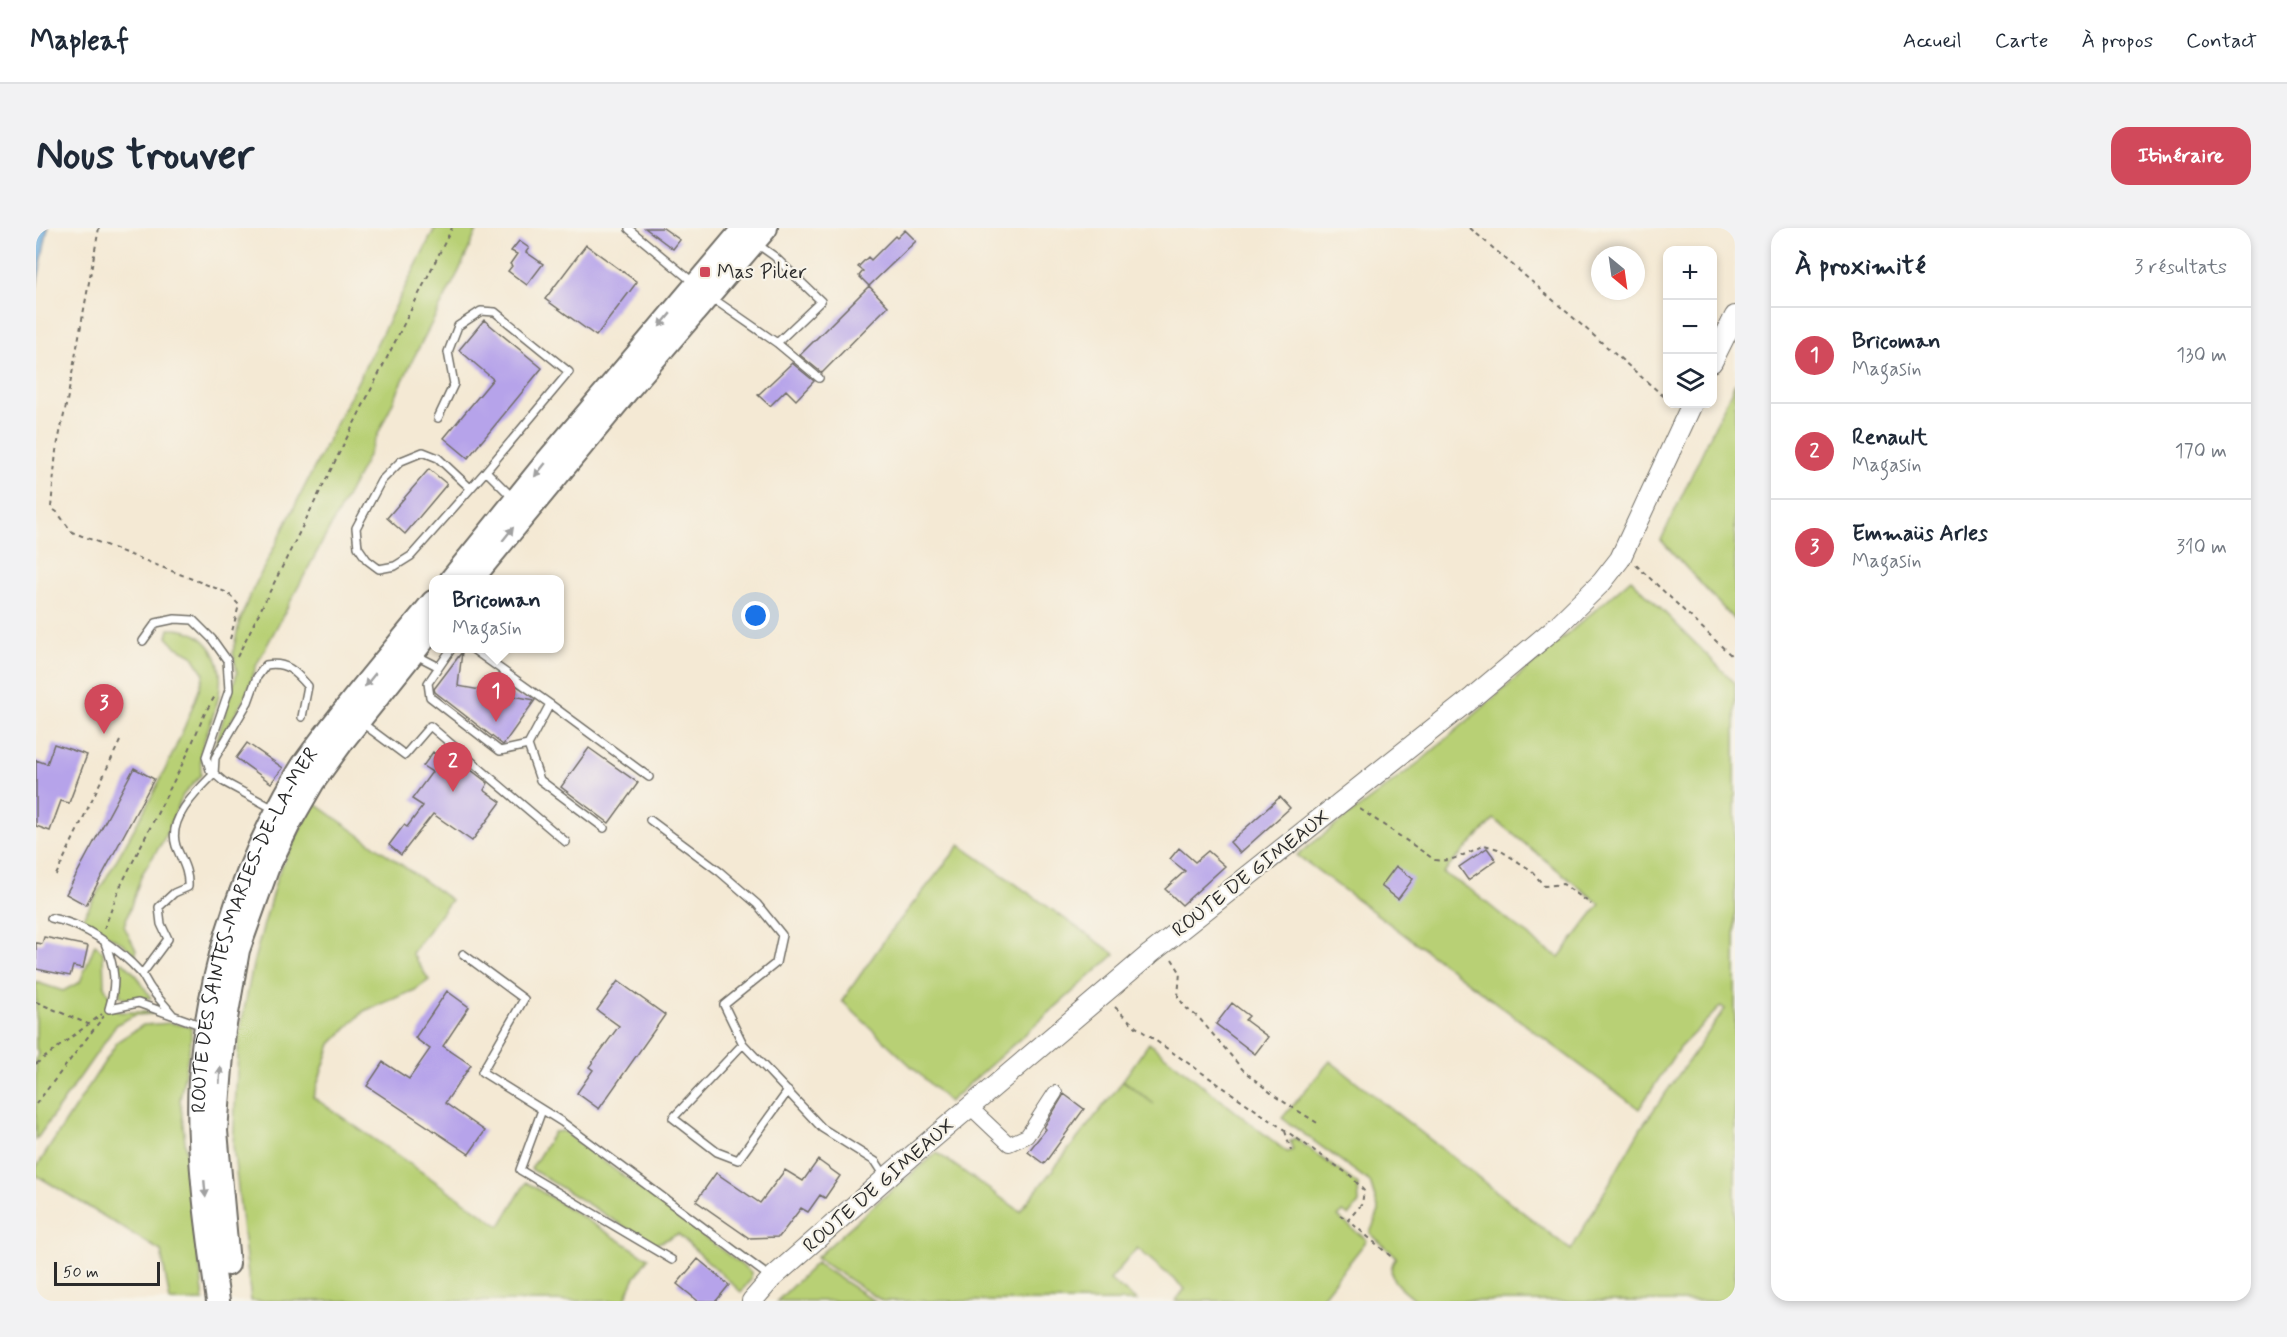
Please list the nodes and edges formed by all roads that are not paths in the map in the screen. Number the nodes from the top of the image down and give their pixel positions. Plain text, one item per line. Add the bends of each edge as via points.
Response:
1 (629, 229) edge
2 (751, 232) edge
3 (702, 289) junction
4 (1735, 316) edge
5 (777, 343) junction
6 (1717, 354) edge
7 (819, 378) dead end
8 (1690, 408) edge
9 (438, 418) dead end
10 (486, 471) junction
11 (471, 488) junction
12 (521, 505) junction
13 (455, 575) edge
14 (474, 575) edge
15 (429, 609) edge
16 (429, 631) edge
17 (143, 641) dead end
18 (405, 649) junction
19 (449, 653) edge
20 (478, 653) edge
21 (439, 667) junction
22 (550, 704) junction
23 (352, 716) junction
24 (302, 717) dead end
25 (528, 745) junction
26 (214, 774) junction
27 (649, 777) dead end
28 (285, 814) junction
29 (650, 820) dead end
30 (604, 828) dead end
31 (566, 842) dead end
32 (51, 918) dead end
33 (105, 943) junction
34 (463, 954) dead end
35 (142, 974) junction
36 (172, 1014) junction
37 (215, 1029) junction
38 (743, 1044) junction
39 (788, 1091) junction
40 (1055, 1093) dead end
41 (970, 1107) junction
42 (542, 1110) junction
43 (886, 1178) junction
44 (672, 1260) dead end
45 (772, 1278) junction
46 (218, 1301) edge
47 (229, 1301) edge
48 (752, 1301) edge

1 - 3 lane
2 - 3 main road
2 - 5 lane via 821,301
3 - 5 lane
3 - 12 main road
4 - 6 street
5 - 7 lane
8 - 41 street, ROUTE DE GIMEAUX via 1623,552 1602,582 1554,629 1163,944
9 - 10 lane via 454,384 447,352 458,326 481,311 495,312 569,372
10 - 11 lane
10 - 12 lane
11 - 11 lane via 438,458 423,452 401,461 381,482 356,528 358,547 379,568 395,566 411,556
12 - 13 main road
14 -> 12 main road
15 - 18 main road, ROUTE DES SAINTES-MARIES-DE-LA-MER
16 - 18 main road, ROUTE DES SAINTES-MARIES-DE-LA-MER
17 - 26 lane via 156,623 194,620 226,658 229,690 206,757
18 - 21 lane
18 - 23 main road, ROUTE DES SAINTES-MARIES-DE-LA-MER
19 - 21 lane
20 - 22 lane
21 - 25 lane via 428,683 430,697 500,751
22 - 25 lane
22 - 27 lane
23 - 28 main road, ROUTE DES SAINTES-MARIES-DE-LA-MER via 305,762
23 - 31 lane via 405,755 430,726
24 - 26 lane via 308,686 294,670 278,662 266,665 215,758
25 - 30 lane via 540,780
26 - 28 lane
26 - 35 lane via 193,796 177,822 175,843 189,875 188,887 174,893 159,907 168,939
28 - 37 main road, ROUTE DES SAINTES-MARIES-DE-LA-MER via 267,828 227,931
29 - 38 lane via 720,872 782,935 776,963 724,1005
32 - 33 lane via 91,932
33 - 35 lane
33 - 36 lane via 113,963 115,990 109,1009 138,1003
34 - 42 lane via 524,999 482,1072
35 - 36 lane
36 - 37 lane
37 -> 46 main road, ROUTE DES SAINTES-MARIES-DE-LA-MER via 200,1081 201,1136
47 -> 37 main road, ROUTE DES SAINTES-MARIES-DE-LA-MER via 216,1131
38 - 39 lane
38 - 39 lane via 674,1118 717,1152 738,1160
39 - 43 lane via 822,1128 876,1162
40 - 41 street via 1027,1136 1009,1144
41 - 43 street, ROUTE DE GIMEAUX
42 - 44 lane via 520,1170
42 - 45 lane
43 - 45 street, ROUTE DE GIMEAUX
45 - 48 street, ROUTE DE GIMEAUX

